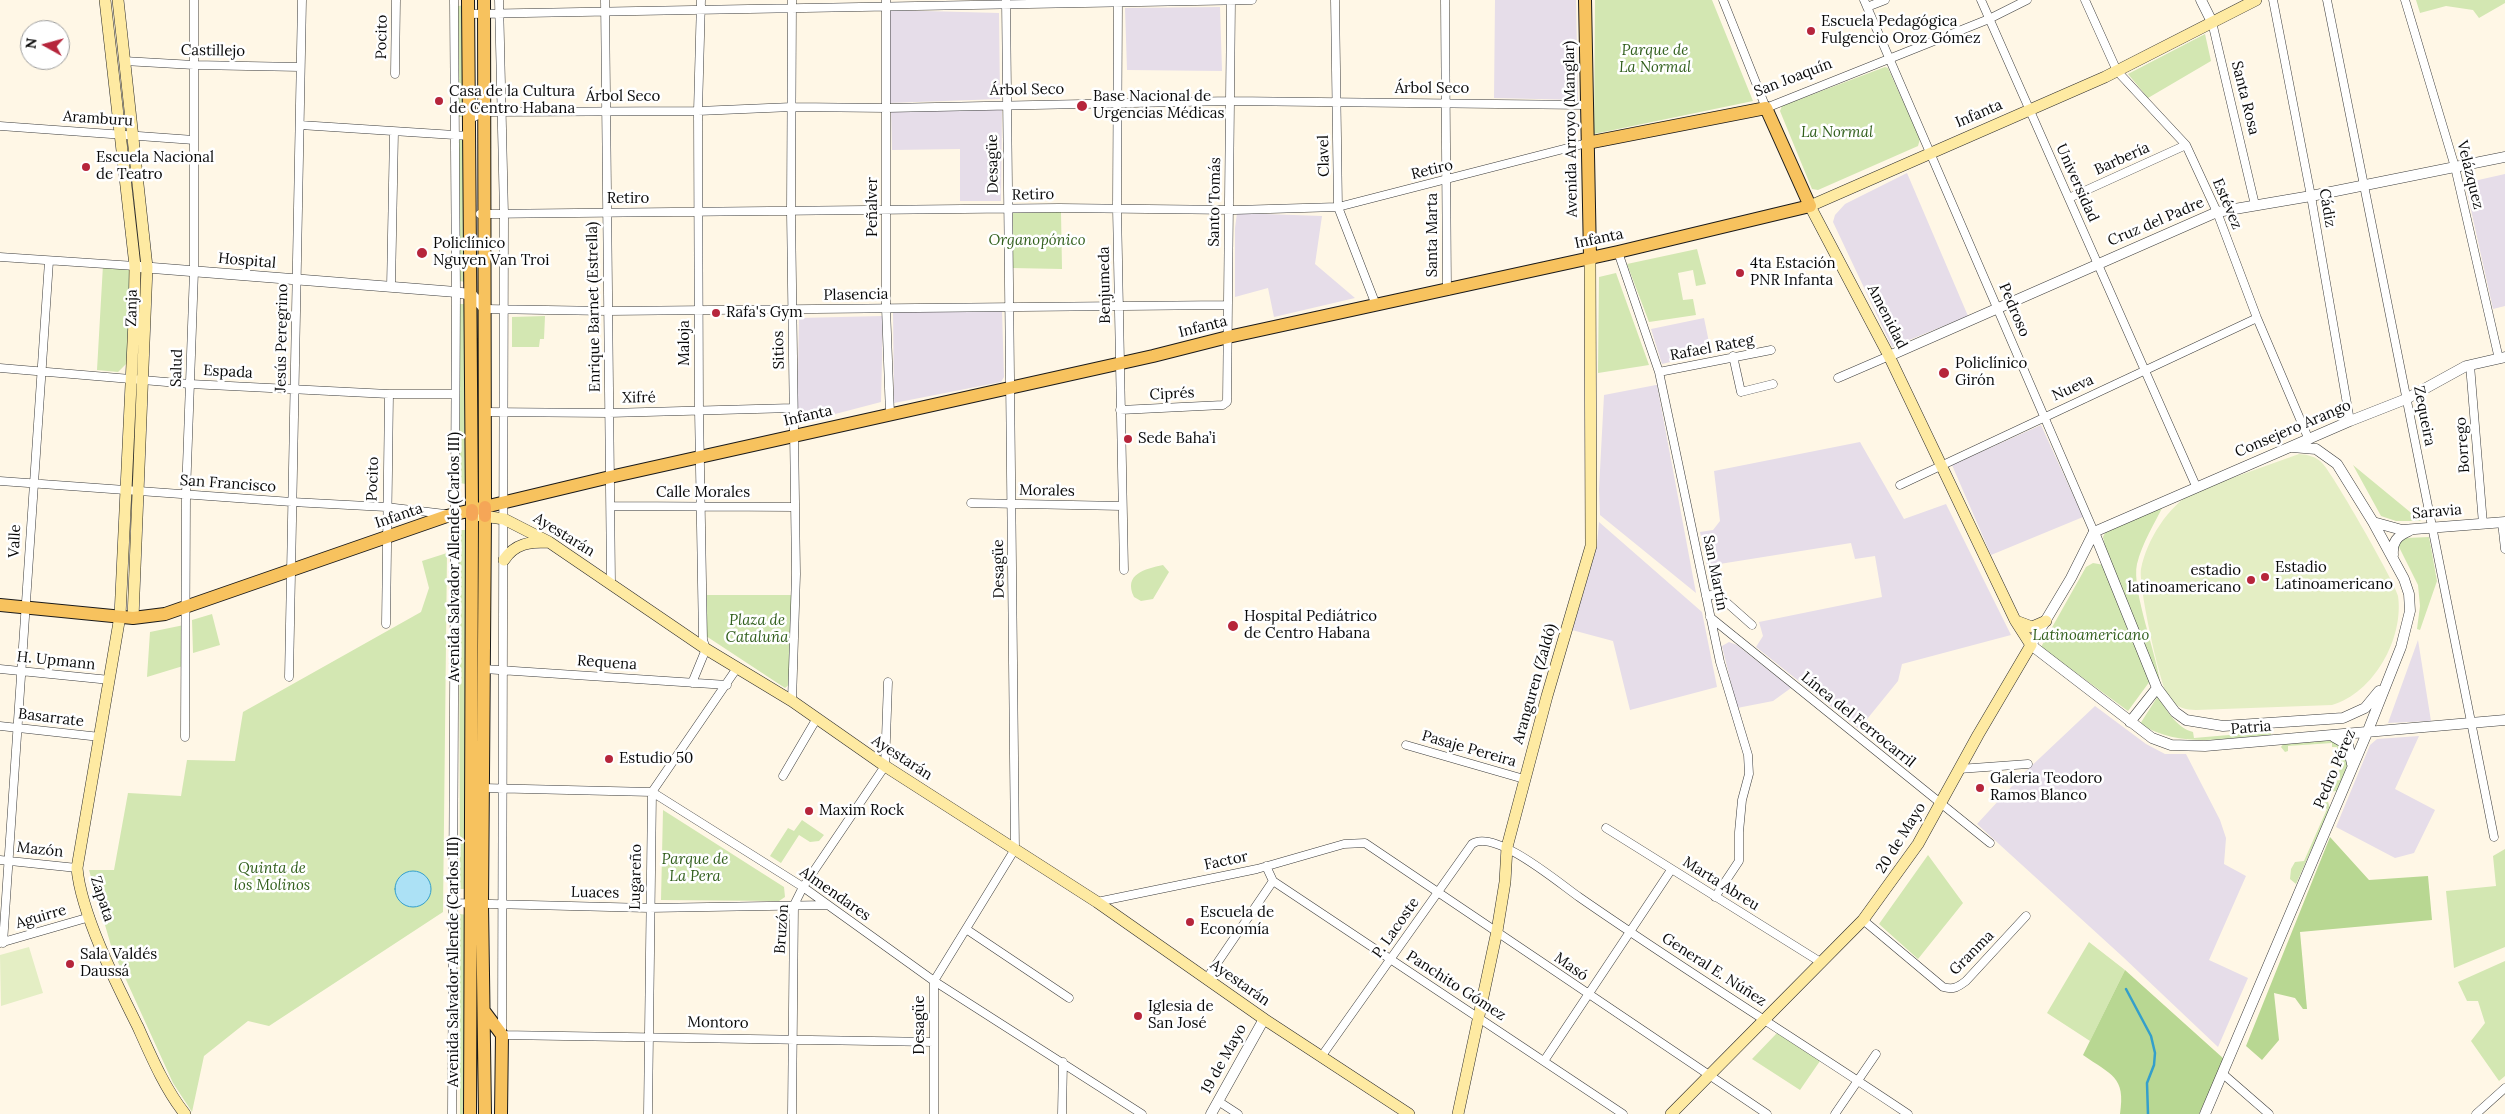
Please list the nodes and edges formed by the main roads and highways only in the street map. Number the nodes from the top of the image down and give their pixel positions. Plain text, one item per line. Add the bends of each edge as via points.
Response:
1 (105, 0) edge
2 (118, 0) edge
3 (468, 0) edge
4 (484, 0) edge
5 (1585, 0) edge
6 (2256, 0) edge
7 (1766, 108) joint
8 (1588, 143) junction
9 (1810, 206) junction
10 (1590, 257) junction
11 (141, 267) junction
12 (472, 508) junction
13 (485, 511) junction
14 (549, 542) junction
15 (504, 560) road end
16 (0, 605) edge
17 (120, 616) junction
18 (133, 618) junction
19 (2015, 620) junction
20 (2046, 621) road end
21 (2031, 645) joint
22 (2015, 672) junction
23 (476, 904) junction
24 (484, 1011) junction
25 (185, 1114) edge
26 (470, 1114) edge
27 (485, 1114) edge
28 (501, 1114) edge
29 (1409, 1114) edge
30 (1458, 1114) edge
31 (1672, 1114) edge

1 - 11 main road, Zanja via 120,134
2 - 11 main road, Zanja
3 - 12 main road, Avenida Salvador Allende (Carlos III)
4 - 13 main road, Avenida Salvador Allende (Carlos III)
5 - 8 main road, Avenida Arroyo (Manglar)
6 - 9 main road, Infanta via 2117,71
7 - 8 main road, San Joaquín
7 - 9 main road, Amenidad
8 - 10 main road, Avenida Arroyo (Manglar)
9 - 10 main road, Infanta
9 - 19 main road, Amenidad via 1889,356
10 - 13 main road, Infanta via 610,477 504,502
10 - 30 main road, Aranguren (Zaldó) via 1591,546 1507,847 1505,882
11 - 17 main road, Zanja
11 - 18 main road, Zanja via 144,381
12 - 13 main road, Infanta
12 - 18 main road, Infanta via 166,614
12 - 23 main road, Avenida Salvador Allende (Carlos III)
13 - 14 main road, Ayestarán
13 - 23 main road, Avenida Salvador Allende (Carlos III) via 483,788
14 - 15 main road via 525,543 511,550
14 - 29 main road, Ayestarán via 885,766 1097,902 1264,1019
16 - 17 main road
17 - 18 main road, Infanta
17 - 25 main road, Zapata via 77,868 78,881 119,990
19 - 20 main road via 2028,627
19 - 21 main road, Amenidad
19 - 22 main road via 2021,645
21 - 22 main road, 20 de Mayo
22 - 31 main road, 20 de Mayo via 1918,844 1863,920
23 - 24 main road, Avenida Salvador Allende (Carlos III)
23 - 26 main road, Avenida Salvador Allende (Carlos III)
24 - 27 main road, Avenida Salvador Allende (Carlos III)
24 - 28 main road via 502,1035

